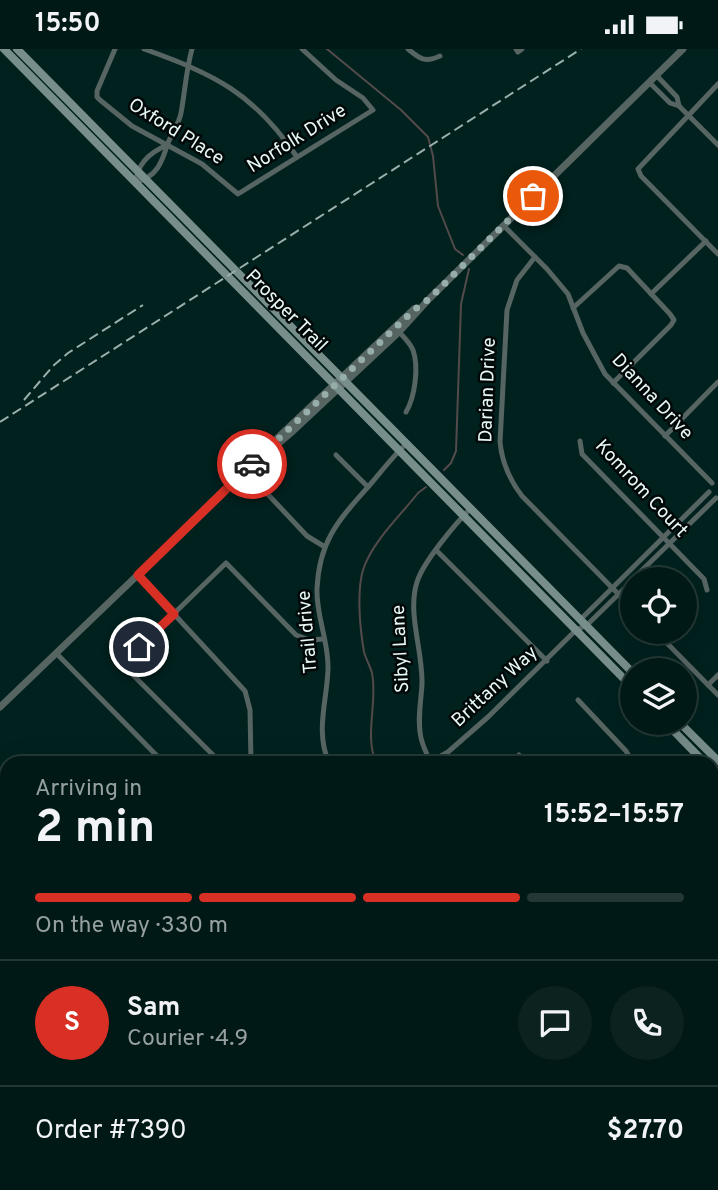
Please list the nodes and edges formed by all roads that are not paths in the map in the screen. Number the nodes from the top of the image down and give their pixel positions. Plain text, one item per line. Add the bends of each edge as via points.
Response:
1 (4, 49) edge
2 (17, 49) edge
3 (115, 49) edge
4 (144, 49) edge
5 (192, 49) edge
6 (302, 49) edge
7 (408, 49) edge
8 (516, 49) edge
9 (523, 49) edge
10 (682, 49) edge
11 (440, 56) dead end
12 (188, 65) junction
13 (656, 75) junction
14 (649, 82) junction
15 (718, 84) edge
16 (55, 96) junction
17 (679, 106) junction
18 (690, 116) junction
19 (167, 145) junction
20 (718, 145) edge
21 (297, 157) junction
22 (137, 170) junction
23 (146, 180) junction
24 (136, 182) junction
25 (238, 194) joint
26 (504, 226) junction
27 (706, 241) junction
28 (718, 254) edge
29 (535, 257) junction
30 (651, 294) junction
31 (429, 299) junction
32 (573, 308) junction
33 (399, 332) junction
34 (718, 382) edge
35 (341, 383) junction
36 (613, 383) junction
37 (406, 412) dead end
38 (665, 436) junction
39 (580, 441) dead end
40 (403, 446) junction
41 (336, 455) dead end
42 (246, 471) junction
43 (715, 482) edge
44 (368, 487) junction
45 (709, 492) junction
46 (717, 498) edge
47 (468, 512) junction
48 (664, 537) junction
49 (670, 543) junction
50 (325, 547) junction
51 (437, 551) junction
52 (646, 567) edge
53 (138, 575) junction
54 (612, 588) junction
55 (707, 590) dead end
56 (618, 594) joint
57 (174, 614) junction
58 (583, 622) junction
59 (576, 630) junction
60 (324, 639) junction
61 (668, 644) edge
62 (57, 654) junction
63 (547, 661) junction
64 (620, 661) edge
65 (620, 675) edge
66 (718, 675) edge
67 (708, 685) junction
68 (718, 695) edge
69 (578, 700) dead end
70 (0, 707) edge
71 (679, 735) edge
72 (689, 735) edge
73 (157, 756) edge
74 (213, 756) edge
75 (251, 756) edge
76 (326, 756) edge
77 (428, 756) edge
78 (441, 756) edge
79 (629, 756) edge
80 (702, 756) edge
81 (704, 756) edge

1 - 16 main road, Prosper Trail
2 - 16 main road, Prosper Trail
3 - 19 street, Oxford Place via 97,97 132,126
4 - 12 street
5 - 12 street
6 - 21 street, Norfolk Drive via 373,110
7 - 11 street via 428,61
8 - 9 street
10 - 13 street
12 - 19 street via 180,116
12 - 21 street via 214,76 250,102
13 - 14 street
13 - 17 street via 677,97
14 - 17 street
14 - 26 street
15 - 18 street
16 - 22 main road, Prosper Trail
16 - 24 main road, Prosper Trail
17 - 18 street
18 - 20 street
18 - 27 street via 638,169
19 - 22 street
19 - 23 street via 166,157
19 - 25 street, Oxford Place via 202,164
21 - 25 street, Norfolk Drive
22 - 23 main road, Prosper Trail
22 - 24 street
23 - 24 street
23 - 35 main road, Prosper Trail
24 - 35 main road, Prosper Trail
26 - 29 street, Dianna Drive
26 - 31 street
27 - 28 street
27 - 30 street
29 - 32 street, Dianna Drive via 561,284
29 - 54 street, Darian Drive via 517,280 508,310 500,442 503,462 523,496
30 - 32 street via 627,268 619,266
30 - 36 street via 674,320
31 - 33 street
31 - 35 street
32 - 36 street, Dianna Drive via 597,362
33 - 35 street
33 - 37 street via 415,360 413,398
34 - 38 street
35 - 40 main road, Prosper Trail
35 - 42 street
36 - 38 street, Dianna Drive
38 - 43 street, Dianna Drive
39 - 48 street, Komrom Court via 582,454
40 - 44 street, Trail drive
40 - 47 main road, Prosper Trail
41 - 44 street
42 - 50 street via 307,536
42 - 53 street
43 - 45 street
44 - 50 street, Trail drive via 344,512
45 - 46 street
45 - 48 street, Brittany Way
46 - 49 street, Brittany Way
47 - 51 street, Sibyl Lane
47 - 58 main road, Prosper Trail
47 - 59 main road, Prosper Trail
48 - 49 street, Komrom Court
48 - 54 street, Brittany Way
49 - 52 street, Brittany Way
49 - 55 street, Komrom Court via 704,579
50 - 60 street, Trail drive via 317,589
51 - 63 street
51 - 77 street, Sibyl Lane via 417,581 413,612 421,661 419,728
53 - 57 street
53 - 62 street
54 - 56 street, Darian Drive
54 - 58 street, Brittany Way
56 - 58 street, Brittany Way
57 - 60 street via 226,563 296,635 309,641
57 - 74 street via 122,664
57 - 75 street via 245,691
58 - 59 street, Brittany Way
58 - 64 main road, Prosper Trail
59 - 63 street, Brittany Way
59 - 65 main road, Prosper Trail
60 - 76 street, Trail drive via 328,671 321,727
61 - 67 street
62 - 70 street
62 - 73 street
63 - 78 street, Brittany Way
66 - 67 street
67 - 68 street
69 - 79 street
71 - 80 main road
72 - 81 main road

